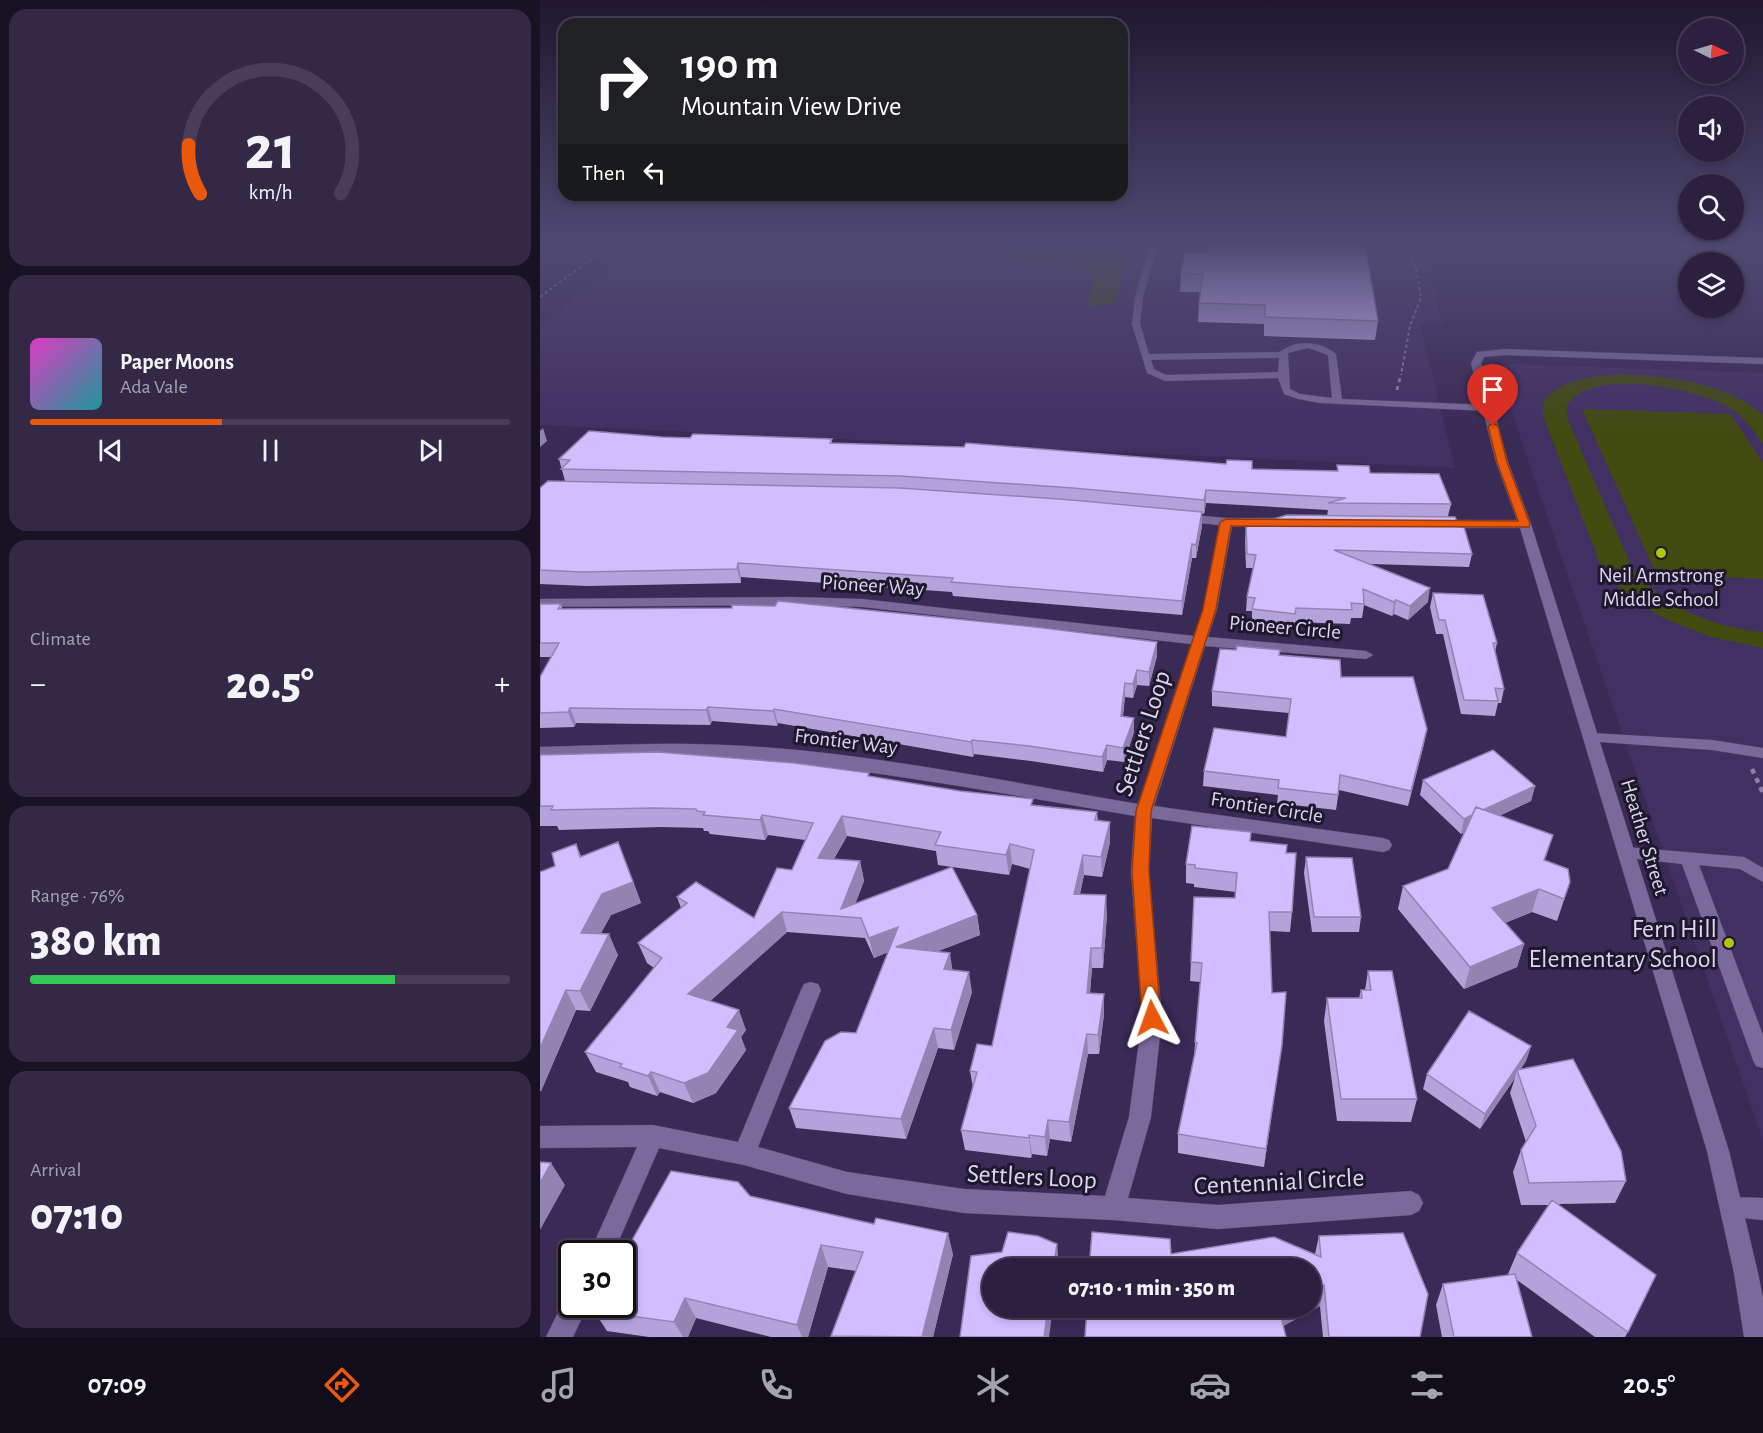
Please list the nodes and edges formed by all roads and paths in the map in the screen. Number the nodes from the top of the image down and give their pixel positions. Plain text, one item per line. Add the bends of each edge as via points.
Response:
1 (1138, 307) edge
2 (1417, 307) edge
3 (1284, 355) junction
4 (1146, 357) junction
5 (1763, 361) edge
6 (1284, 375) junction
7 (1337, 401) junction
8 (1412, 404) junction
9 (1488, 408) junction
10 (1167, 516) edge
11 (1226, 522) junction
12 (1298, 523) edge
13 (1429, 524) edge
14 (1525, 524) junction
15 (540, 603) edge
16 (1200, 641) junction
17 (1366, 655) dead end
18 (1591, 738) junction
19 (540, 753) edge
20 (1759, 758) edge
21 (1763, 793) edge
22 (1144, 811) junction
23 (1383, 845) dead end
24 (1626, 853) junction
25 (1688, 858) junction
26 (1763, 876) edge
27 (811, 990) dead end
28 (1763, 1060) edge
29 (652, 1136) junction
30 (540, 1137) edge
31 (744, 1154) junction
32 (1411, 1203) dead end
33 (1731, 1207) junction
34 (1113, 1208) junction
35 (1763, 1209) edge
36 (608, 1240) edge
37 (568, 1318) edge
38 (559, 1337) edge
39 (1757, 1337) edge

1 - 4 lane via 1136,324
2 - 8 path via 1397,390 1398,396
3 - 4 lane
3 - 6 lane
3 - 7 lane via 1288,349 1301,346 1329,351
4 - 6 lane via 1150,371 1165,378
5 - 9 street, Heather Street via 1480,354 1476,363
6 - 7 lane via 1284,387 1289,394
7 - 8 lane
8 - 9 lane
9 - 14 street, Heather Street via 1502,462
10 - 11 street
11 - 12 street
11 - 16 street, Settlers Loop
13 - 14 street
14 - 18 street, Heather Street
15 - 16 street, Pioneer Way via 862,603
16 - 17 street, Pioneer Circle
16 - 22 street, Settlers Loop
18 - 20 lane via 1712,745
18 - 24 street, Heather Street
19 - 22 street, Frontier Way via 691,749 781,755 871,765
20 - 21 path via 1749,762
22 - 23 street, Frontier Circle
22 - 34 street, Settlers Loop via 1140,871 1152,1018 1140,1117
24 - 25 lane
24 - 33 street, Heather Street via 1718,1151
25 - 26 lane via 1744,863
25 - 28 lane
27 - 31 street
29 - 30 street, Settlers Loop
29 - 31 street, Settlers Loop
29 - 36 street
31 - 34 street, Settlers Loop via 848,1183 964,1201
32 - 34 street, Centennial Circle via 1218,1217
33 - 35 lane
33 - 39 street, Heather Street
37 - 38 street

